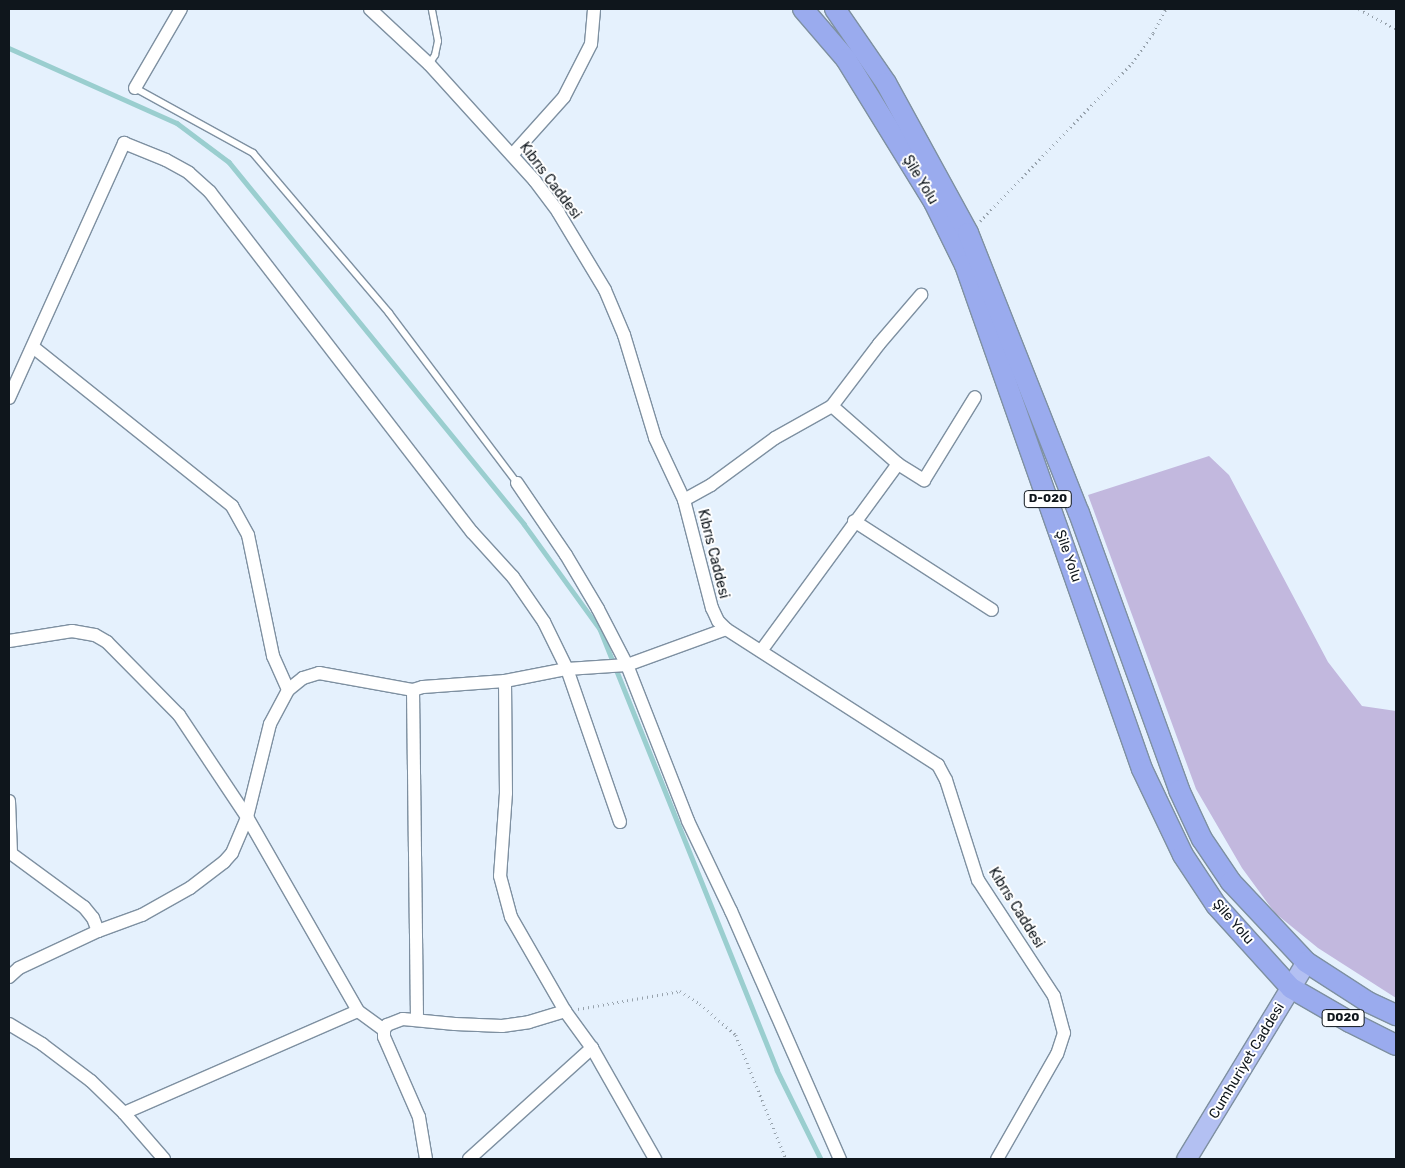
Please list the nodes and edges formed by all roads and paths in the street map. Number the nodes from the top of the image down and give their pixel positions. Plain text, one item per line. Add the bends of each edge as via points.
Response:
1 (181, 9) edge
2 (370, 9) edge
3 (432, 9) edge
4 (594, 9) edge
5 (803, 9) edge
6 (835, 9) edge
7 (1166, 9) edge
8 (1359, 9) edge
9 (1396, 29) edge
10 (429, 64) junction
11 (135, 88) joint
12 (512, 155) junction
13 (968, 233) junction
14 (921, 295) dead end
15 (33, 347) junction
16 (975, 397) dead end
17 (9, 398) edge
18 (832, 406) junction
19 (898, 464) junction
20 (517, 483) joint
21 (684, 500) junction
22 (854, 521) junction
23 (992, 610) dead end
24 (726, 629) junction
25 (9, 641) edge
26 (761, 651) junction
27 (626, 665) junction
28 (567, 669) junction
29 (505, 681) junction
30 (288, 690) junction
31 (413, 690) junction
32 (9, 801) edge
33 (247, 817) junction
34 (620, 822) dead end
35 (10, 852) edge
36 (98, 931) junction
37 (1306, 962) junction
38 (9, 977) edge
39 (1291, 988) junction
40 (358, 1011) junction
41 (565, 1011) junction
42 (1396, 1016) edge
43 (417, 1020) junction
44 (9, 1024) edge
45 (384, 1030) junction
46 (1396, 1045) edge
47 (592, 1048) junction
48 (124, 1113) junction
49 (164, 1159) edge
50 (426, 1159) edge
51 (469, 1159) edge
52 (655, 1159) edge
53 (786, 1159) edge
54 (840, 1159) edge
55 (997, 1159) edge
56 (1186, 1159) edge

1 - 11 street
2 - 10 street, Kıbrıs Caddesi
3 - 10 lane via 438,41
4 - 12 street via 591,44 564,97
5 - 39 highway, Şile Yolu / D-020 via 846,59 934,202 964,265 1142,769 1183,855 1216,905
6 - 13 highway, Şile Yolu / D-020 via 886,83
7 - 13 path via 1148,41 1126,69
8 - 9 path
10 - 12 street, Kıbrıs Caddesi
11 - 20 lane via 253,153 389,313
12 - 21 street, Kıbrıs Caddesi via 558,212 605,290 624,335 655,438
13 - 37 highway, Şile Yolu / D-020 via 1078,513 1179,790 1202,839 1231,882
14 - 18 street
15 - 17 street
15 - 28 street via 124,143 189,173 210,192 472,532 513,578 544,622
15 - 30 street via 232,506 248,535 273,656
16 - 19 street via 924,480
18 - 19 street
18 - 21 street via 775,438 711,485
19 - 22 street
20 - 27 street via 566,555
21 - 24 street, Kıbrıs Caddesi via 712,608
22 - 23 street
22 - 26 street
24 - 26 street, Kıbrıs Caddesi
24 - 27 street
25 - 33 street via 72,631 88,633 107,642 187,724
26 - 55 street, Kıbrıs Caddesi via 938,765 946,780 978,880 1054,996 1062,1020 1062,1043
27 - 28 street
27 - 54 street via 688,822
28 - 29 street
28 - 34 street
29 - 31 street
29 - 41 street via 507,784 500,876 512,917
30 - 31 street via 303,678 319,673
30 - 33 street via 270,724
31 - 43 street
32 - 35 street
33 - 36 street via 232,853 208,876 142,915
33 - 40 street
35 - 36 street via 84,907
36 - 38 street via 19,968
37 - 39 main road, Cumhuriyet Caddesi
37 - 42 highway, Şile Yolu / D020
39 - 46 highway, Şile Yolu / D020
39 - 56 main road, Cumhuriyet Caddesi
40 - 45 street
40 - 48 street
41 - 43 street via 502,1026
41 - 47 street
41 - 53 path via 680,991 700,1004 736,1035
43 - 45 street via 392,1022
44 - 48 street via 91,1081
45 - 50 street via 384,1037 419,1117
47 - 51 street
47 - 52 street
48 - 49 street

